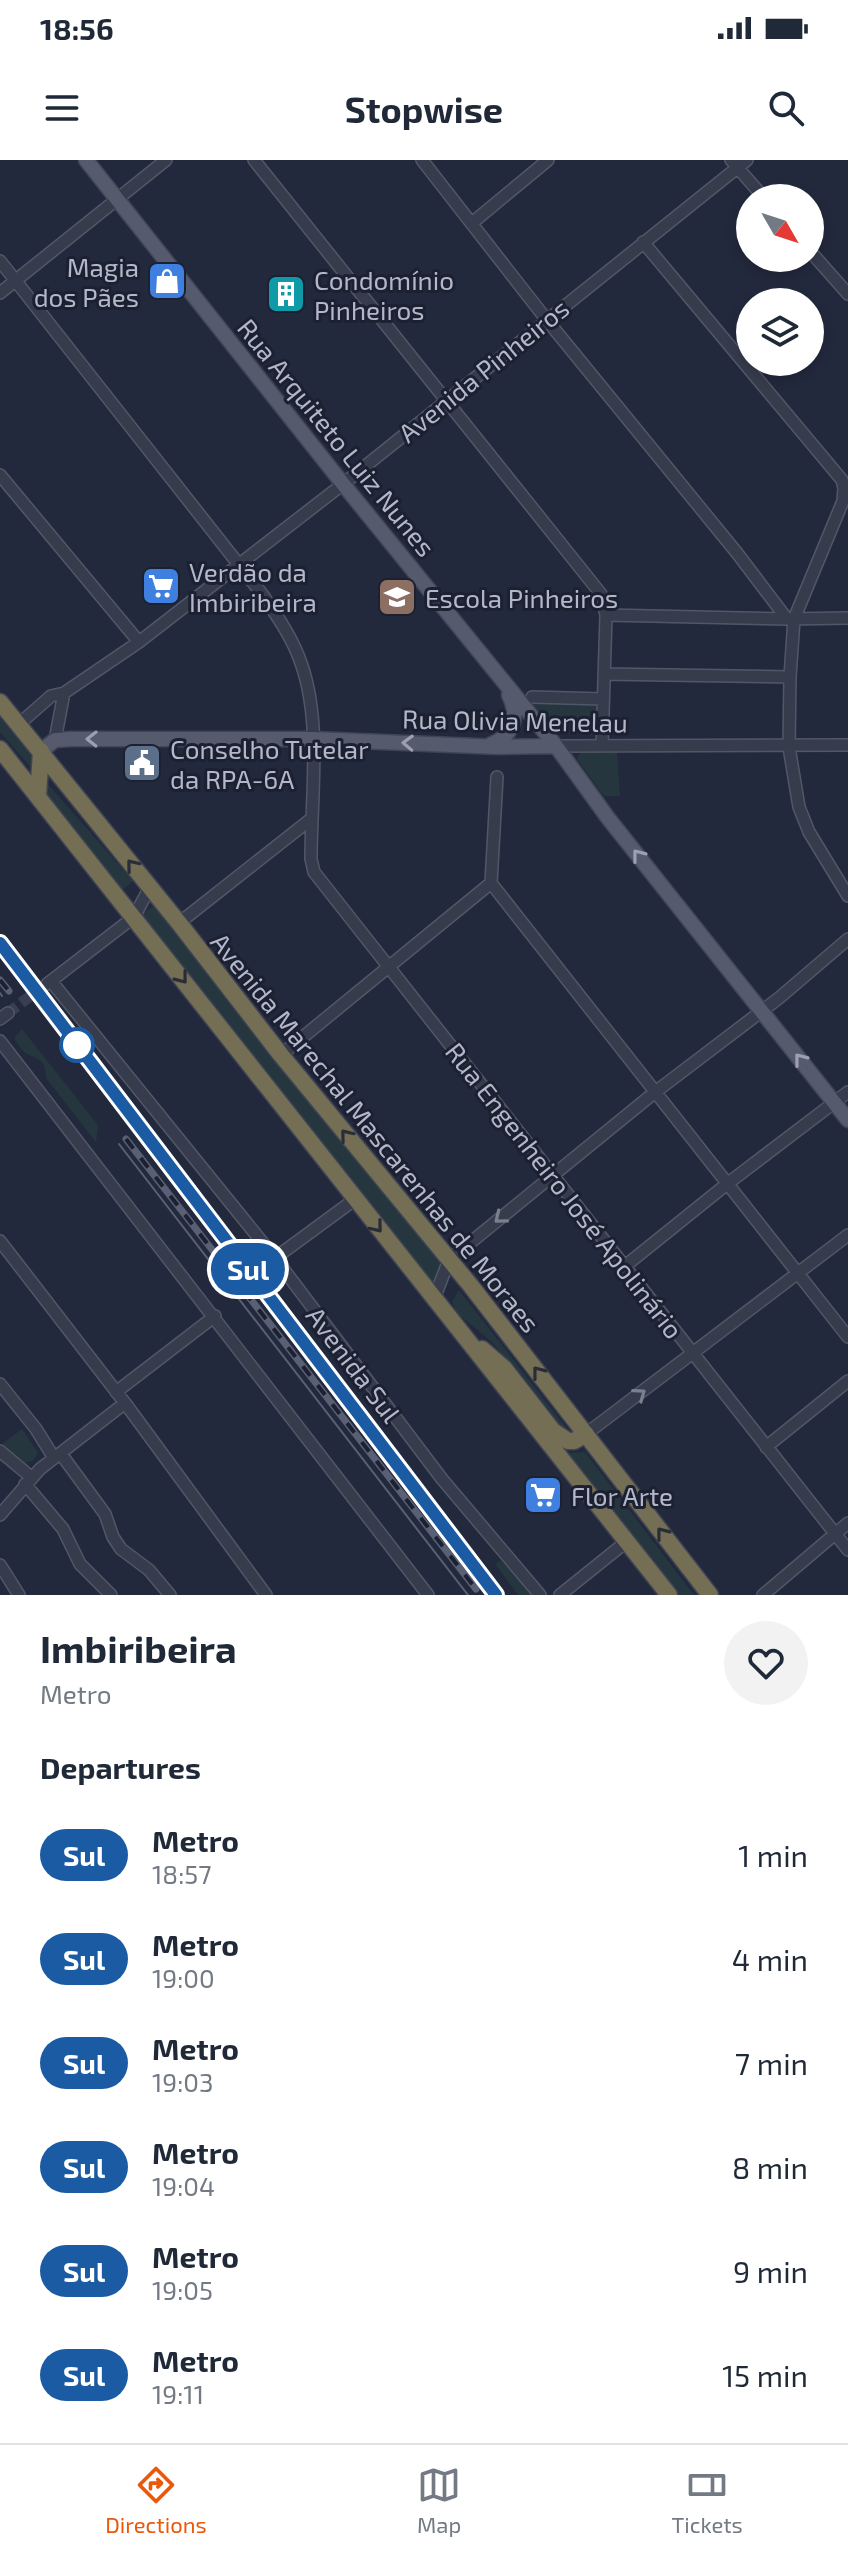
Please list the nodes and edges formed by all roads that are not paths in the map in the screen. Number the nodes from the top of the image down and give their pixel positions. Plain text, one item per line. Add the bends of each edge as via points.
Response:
1 (86, 160) edge
2 (166, 160) edge
3 (254, 160) edge
4 (422, 160) edge
5 (548, 160) edge
6 (739, 163) edge
7 (754, 184) edge
8 (117, 199) junction
9 (472, 223) junction
10 (643, 242) junction
11 (0, 261) edge
12 (824, 267) edge
13 (16, 280) junction
14 (0, 293) edge
15 (848, 294) edge
16 (546, 319) junction
17 (447, 399) junction
18 (0, 475) edge
19 (343, 484) junction
20 (237, 564) junction
21 (606, 615) junction
22 (848, 618) edge
23 (790, 619) junction
24 (139, 642) junction
25 (604, 674) junction
26 (790, 677) junction
27 (501, 681) junction
28 (64, 693) junction
29 (532, 697) dead end
30 (603, 699) junction
31 (0, 702) edge
32 (18, 725) junction
33 (312, 739) junction
34 (55, 740) junction
35 (848, 745) edge
36 (486, 746) junction
37 (556, 746) junction
38 (602, 746) junction
39 (789, 747) junction
40 (0, 749) edge
41 (41, 751) junction
42 (497, 777) dead end
43 (38, 797) junction
44 (311, 819) junction
45 (491, 883) junction
46 (150, 887) junction
47 (848, 896) edge
48 (134, 917) junction
49 (179, 923) junction
50 (848, 939) edge
51 (390, 966) junction
52 (762, 1011) junction
53 (0, 1041) edge
54 (281, 1055) junction
55 (848, 1092) edge
56 (654, 1093) junction
57 (834, 1103) junction
58 (848, 1120) edge
59 (551, 1176) junction
60 (727, 1184) junction
61 (354, 1200) junction
62 (848, 1235) edge
63 (0, 1241) edge
64 (275, 1258) junction
65 (449, 1260) junction
66 (625, 1266) junction
67 (799, 1275) junction
68 (434, 1299) junction
69 (215, 1316) junction
70 (462, 1334) junction
71 (848, 1337) edge
72 (694, 1354) junction
73 (848, 1381) edge
74 (0, 1384) edge
75 (116, 1392) junction
76 (125, 1403) junction
77 (586, 1434) junction
78 (766, 1447) junction
79 (0, 1451) edge
80 (58, 1456) junction
81 (28, 1481) junction
82 (0, 1515) edge
83 (0, 1521) edge
84 (848, 1523) edge
85 (0, 1529) edge
86 (834, 1533) junction
87 (626, 1542) junction
88 (848, 1550) edge
89 (0, 1565) edge
90 (19, 1595) edge
91 (111, 1595) edge
92 (170, 1595) edge
93 (266, 1595) edge
94 (428, 1595) edge
95 (540, 1595) edge
96 (560, 1595) edge
97 (669, 1595) edge
98 (710, 1595) edge
99 (763, 1595) edge

1 - 8 main road, Rua Arquiteto Luiz Nunes
2 - 8 street
3 - 17 street
4 - 9 street
5 - 9 street
6 - 7 street
6 - 10 street, Avenida Pinheiros
8 - 13 street
8 - 19 main road, Rua Arquiteto Luiz Nunes
9 - 16 street
10 - 16 street, Avenida Pinheiros
10 - 23 street via 842,480 843,501
11 - 13 street, Rua Engenheiro José Apolinário
12 - 15 street
13 - 14 street
13 - 20 street, Rua Engenheiro José Apolinário
16 - 17 street, Avenida Pinheiros
16 - 23 street
17 - 19 street, Avenida Pinheiros
17 - 21 street via 601,594
18 - 24 street
19 - 20 street, Avenida Pinheiros
19 - 27 main road, Rua Arquiteto Luiz Nunes
20 - 24 street, Avenida Pinheiros
20 - 33 street, Rua Engenheiro José Apolinário via 286,630 301,661
21 - 23 street
21 - 25 street
22 - 23 street
23 - 26 street
24 - 28 street, Avenida Pinheiros
25 - 26 street
25 - 30 street
26 - 39 street
27 - 36 main road via 515,719 505,738
27 - 37 main road, Rua Arquiteto Luiz Nunes
28 - 32 street, Avenida Pinheiros via 51,696
28 - 34 street
29 - 30 street
30 - 38 street
31 - 32 highway, Avenida Marechal Mascarenhas de Moraes
32 - 41 highway, Avenida Marechal Mascarenhas de Moraes
33 -> 34 main road, Rua Olivia Menelau
36 -> 33 main road, Rua Olivia Menelau
33 - 44 street, Rua Engenheiro José Apolinário
34 - 41 main road
35 - 39 street, Rua Olivia Menelau
36 - 37 main road, Rua Olivia Menelau
37 - 38 street, Rua Olivia Menelau
52 -> 37 main road, Rua Arquiteto Luiz Nunes
38 - 39 street, Rua Olivia Menelau
39 - 47 street via 799,807
40 - 43 highway, Avenida Marechal Mascarenhas de Moraes
41 - 43 highway
46 -> 41 highway, Avenida Marechal Mascarenhas de Moraes
42 - 45 street
43 - 48 highway, Avenida Marechal Mascarenhas de Moraes
44 - 49 street
44 - 51 street, Rua Engenheiro José Apolinário via 314,872
45 - 51 street
45 - 56 street
46 - 48 street
46 - 49 highway, Avenida Marechal Mascarenhas de Moraes
48 -> 61 highway, Avenida Marechal Mascarenhas de Moraes
48 - 64 street, Avenida Sul via 48,982
49 - 54 highway, Avenida Marechal Mascarenhas de Moraes
50 - 52 street
51 - 54 street
51 - 59 street, Rua Engenheiro José Apolinário
52 - 56 street
57 -> 52 main road, Rua Arquiteto Luiz Nunes
53 - 69 street
65 -> 54 highway, Avenida Marechal Mascarenhas de Moraes
55 - 57 street
56 - 59 street
56 - 60 street
57 - 58 main road, Rua Arquiteto Luiz Nunes
57 - 60 street
59 -> 65 street
59 - 66 street, Rua Engenheiro José Apolinário
60 - 66 street
60 - 67 street
61 - 64 street
61 -> 68 highway, Avenida Marechal Mascarenhas de Moraes
62 - 67 street
63 - 75 street
64 - 95 street, Avenida Sul via 442,1479
65 - 68 street
77 -> 65 highway, Avenida Marechal Mascarenhas de Moraes
66 - 72 street, Rua Engenheiro José Apolinário
67 - 71 street
67 - 72 street
68 - 70 highway, Avenida Marechal Mascarenhas de Moraes
69 - 75 street
69 - 94 street
70 - 77 highway via 504,1368 553,1431 574,1441
70 - 87 highway, Avenida Marechal Mascarenhas de Moraes
77 -> 72 street
72 - 78 street, Rua Engenheiro José Apolinário
73 - 78 street
74 - 80 street
75 - 76 street
76 - 80 street
76 - 93 street
98 -> 77 highway, Avenida Marechal Mascarenhas de Moraes
78 - 86 street, Rua Engenheiro José Apolinário
79 - 81 street
80 - 81 street
80 - 92 street via 105,1514 121,1549
81 - 82 street
81 - 91 street via 63,1529 80,1564
83 - 85 street
84 - 86 street
86 - 88 street, Rua Engenheiro José Apolinário
86 - 99 street
87 - 96 street
87 - 97 highway, Avenida Marechal Mascarenhas de Moraes
89 - 90 street

